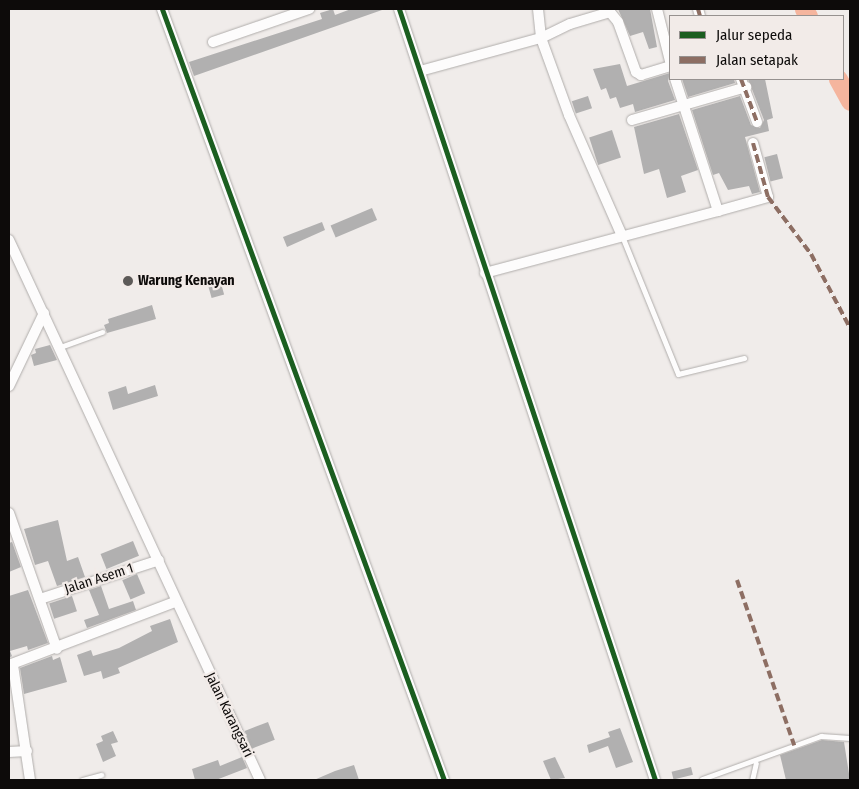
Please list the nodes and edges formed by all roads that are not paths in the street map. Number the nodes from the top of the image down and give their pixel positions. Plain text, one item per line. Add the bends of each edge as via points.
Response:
1 (162, 9) edge
2 (309, 9) edge
3 (399, 9) edge
4 (538, 9) edge
5 (657, 9) edge
6 (586, 13) edge
7 (541, 38) junction
8 (213, 42) dead end
9 (669, 57) edge
10 (669, 66) edge
11 (420, 71) junction
12 (675, 80) edge
13 (743, 83) edge
14 (683, 105) junction
15 (632, 120) dead end
16 (756, 122) dead end
17 (753, 143) dead end
18 (718, 211) junction
19 (622, 236) junction
20 (9, 240) edge
21 (485, 273) junction
22 (44, 314) junction
23 (102, 332) dead end
24 (60, 347) junction
25 (744, 358) dead end
26 (9, 386) edge
27 (9, 513) edge
28 (159, 560) junction
29 (40, 599) junction
30 (175, 602) junction
31 (57, 649) junction
32 (11, 665) edge
33 (850, 738) edge
34 (27, 751) junction
35 (9, 752) edge
36 (756, 763) junction
37 (101, 775) dead end
38 (702, 779) edge
39 (30, 780) edge
40 (82, 780) edge
41 (260, 780) edge
42 (444, 780) edge
43 (655, 780) edge
44 (752, 780) edge

1 - 42 street
2 - 8 street
3 - 11 street
4 - 7 street
5 - 9 street
6 - 7 street
6 - 10 street via 604,12 615,16 639,74
7 - 11 street
7 - 19 street via 569,114
11 - 21 street
12 - 14 street
13 - 14 street
13 - 16 street
14 - 15 street
14 - 18 street
17 - 18 street via 768,197
18 - 19 street
19 - 21 street
19 - 25 lane via 678,374
20 - 22 street, Jalan Karangsari
21 - 43 street
22 - 24 street, Jalan Karangsari
22 - 26 street via 36,324
23 - 24 lane
24 - 28 street, Jalan Karangsari
27 - 29 street
28 - 29 street, Jalan Asem 1
28 - 30 street, Jalan Karangsari
29 - 31 street
30 - 31 street
30 - 41 street, Jalan Karangsari
31 - 32 street
32 - 34 street
33 - 36 lane via 821,736
34 - 35 street
34 - 39 street
36 - 38 lane
36 - 44 lane
37 - 40 lane

